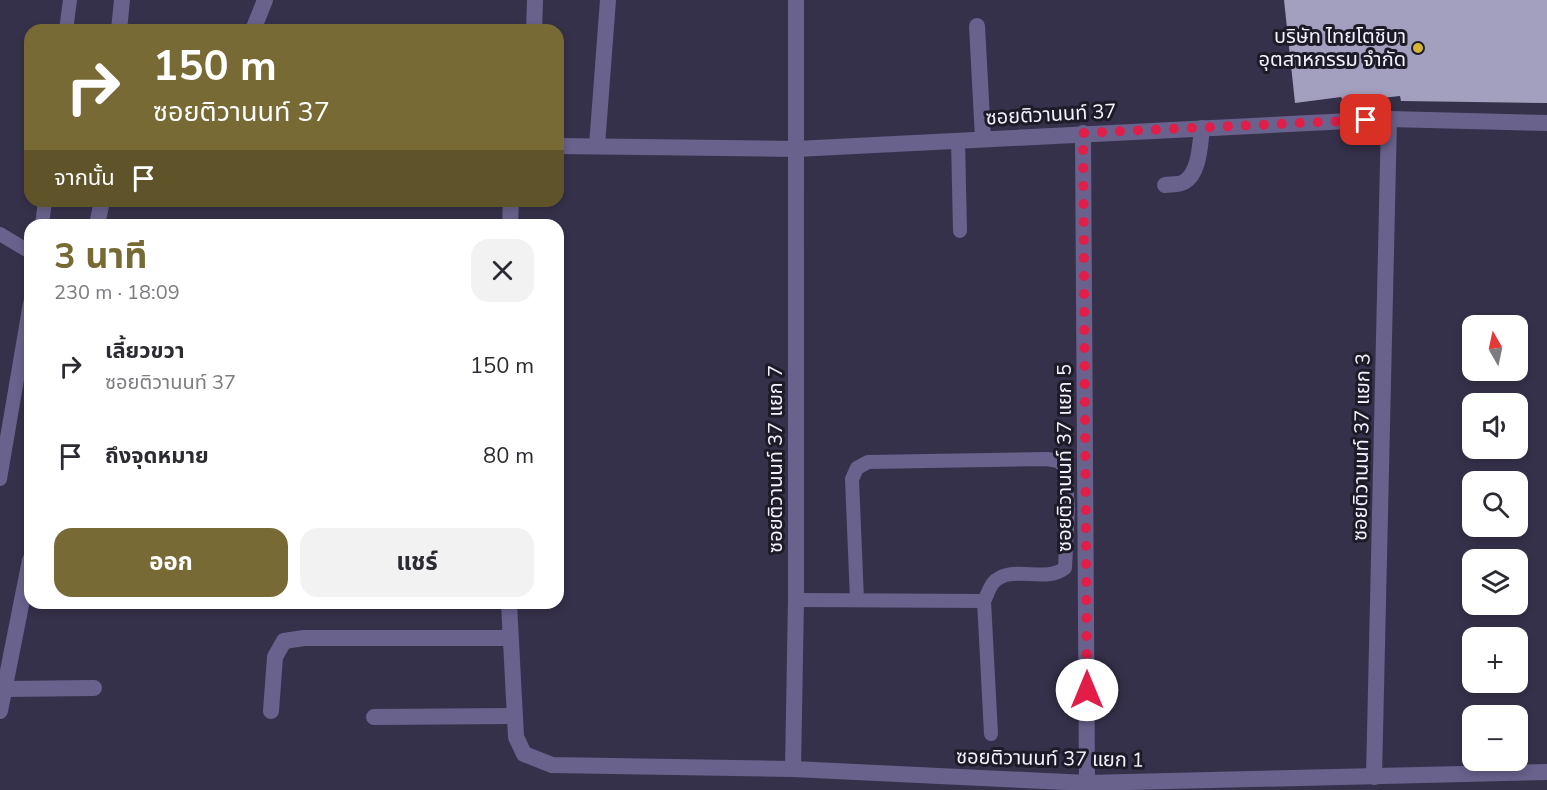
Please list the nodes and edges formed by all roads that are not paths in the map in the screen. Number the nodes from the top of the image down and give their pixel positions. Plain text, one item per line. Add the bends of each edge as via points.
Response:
1 (70, 0) edge
2 (122, 0) edge
3 (265, 0) edge
4 (535, 0) edge
5 (608, 0) edge
6 (796, 0) edge
7 (67, 24) edge
8 (119, 24) edge
9 (255, 24) edge
10 (534, 24) edge
11 (977, 26) dead end
12 (1389, 119) junction
13 (1547, 123) edge
14 (1202, 128) junction
15 (1083, 133) junction
16 (984, 138) junction
17 (958, 140) junction
18 (564, 146) edge
19 (597, 146) junction
20 (796, 149) junction
21 (1165, 185) dead end
22 (960, 231) dead end
23 (0, 234) edge
24 (24, 248) edge
25 (24, 338) edge
26 (0, 479) edge
27 (24, 590) edge
28 (796, 600) junction
29 (857, 600) junction
30 (984, 601) junction
31 (509, 609) edge
32 (509, 638) junction
33 (94, 688) dead end
34 (4, 689) junction
35 (0, 711) edge
36 (272, 711) dead end
37 (513, 716) junction
38 (374, 717) dead end
39 (992, 734) dead end
40 (793, 770) junction
41 (1547, 772) edge
42 (1374, 777) junction
43 (1088, 783) junction
44 (1155, 785) edge

1 - 7 lane
2 - 8 street
3 - 9 street
4 - 10 street
5 - 19 street
6 - 20 street, ซอยติวานนท์ 37 แยก 7
11 - 16 street
12 - 13 street, ซอยติวานนท์ 37
12 - 14 street, ซอยติวานนท์ 37
12 - 42 street, ซอยติวานนท์ 37 แยก 3
14 - 15 street, ซอยติวานนท์ 37
14 - 21 street via 1191,175 1183,183
15 - 16 street, ซอยติวานนท์ 37
15 - 43 street, ซอยติวานนท์ 37 แยก 5
16 - 17 street, ซอยติวานนท์ 37
17 - 20 street, ซอยติวานนท์ 37
17 - 22 lane
18 - 19 street, ซอยติวานนท์ 37
19 - 20 street, ซอยติวานนท์ 37
20 - 28 street, ซอยติวานนท์ 37 แยก 7
23 - 24 lane
25 - 26 lane
27 - 34 street
28 - 29 lane
28 - 40 street, ซอยติวานนท์ 37 แยก 7
29 - 30 lane
29 - 30 lane via 852,479 856,468 868,462 1058,460 1065,467 1068,510 1065,568 1057,575 1008,575 993,583
30 - 39 lane
31 - 32 street
32 - 36 street via 284,641 276,657
32 - 37 street
33 - 34 street
34 - 35 street
37 - 38 street
37 - 40 street, ซอยติวานนท์ 37 แยก 1 via 524,754 552,765
40 - 43 street, ซอยติวานนท์ 37 แยก 1
41 - 42 street, ซอยติวานนท์ 37 แยก 1
42 - 44 street, ซอยติวานนท์ 37 แยก 1
43 - 44 street, ซอยติวานนท์ 37 แยก 1

